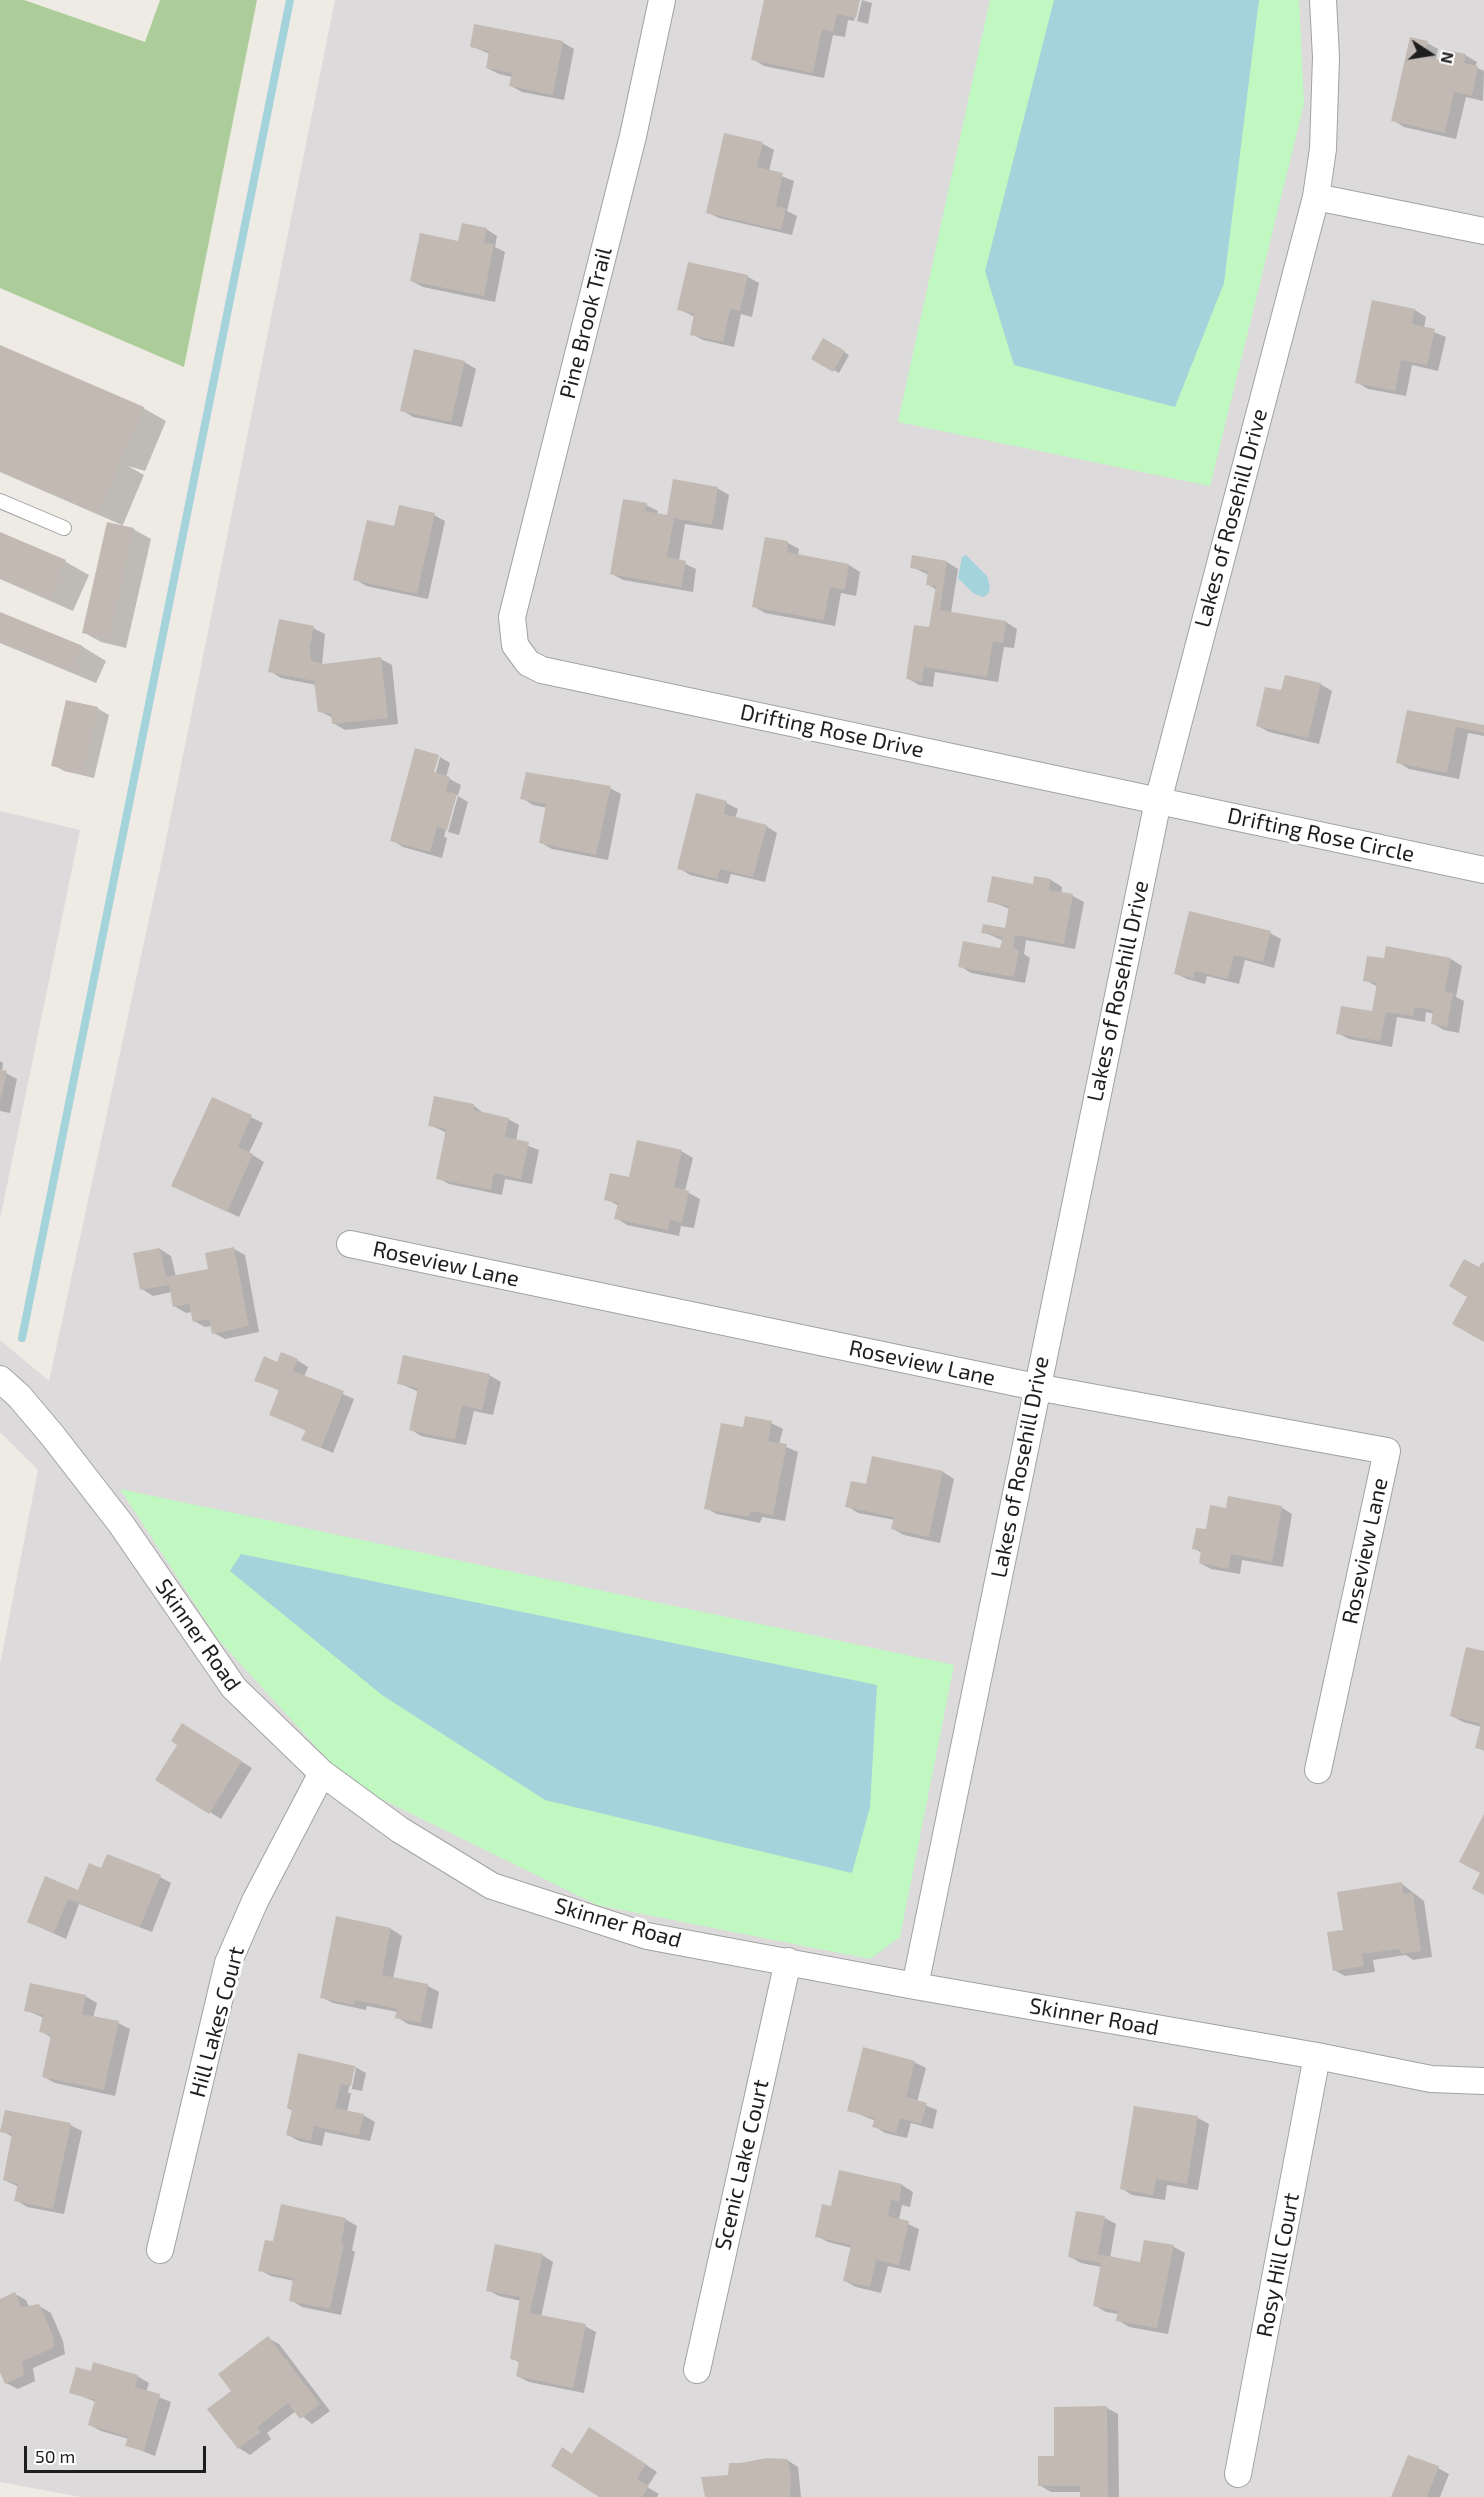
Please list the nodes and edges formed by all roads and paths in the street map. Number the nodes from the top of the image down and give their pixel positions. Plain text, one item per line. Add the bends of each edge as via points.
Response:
1 (662, 0) edge
2 (1323, 0) edge
3 (1316, 197) junction
4 (1484, 231) edge
5 (0, 501) edge
6 (64, 528) dead end
7 (516, 645) joint
8 (1158, 801) junction
9 (1484, 870) edge
10 (350, 1244) dead end
11 (0, 1379) edge
12 (1036, 1387) junction
13 (1318, 1770) dead end
14 (322, 1773) junction
15 (788, 1961) junction
16 (915, 1986) junction
17 (1317, 2056) junction
18 (1484, 2081) edge
19 (160, 2250) dead end
20 (697, 2370) dead end
21 (1238, 2474) dead end

1 - 7 street, Pine Brook Trail via 633,136 512,617
2 - 3 street, Lakes of Rosehill Drive via 1323,149
3 - 4 street
3 - 8 street, Lakes of Rosehill Drive
5 - 6 lane
7 - 8 street, Drifting Rose Drive via 528,663 542,670
8 - 9 street, Drifting Rose Circle
8 - 12 street, Lakes of Rosehill Drive
10 - 12 street, Roseview Lane
11 - 14 street, Skinner Road via 19,1396 121,1524 234,1688
12 - 13 street, Roseview Lane via 1387,1451
12 - 16 street, Lakes of Rosehill Drive
14 - 15 street, Skinner Road via 400,1830 492,1886 647,1936
14 - 19 street, Hill Lakes Court via 255,1901 228,1963
15 - 16 street, Skinner Road
15 - 20 street, Scenic Lake Court
16 - 17 street, Skinner Road
17 - 18 street, Skinner Road via 1431,2079
17 - 21 street, Rosy Hill Court

